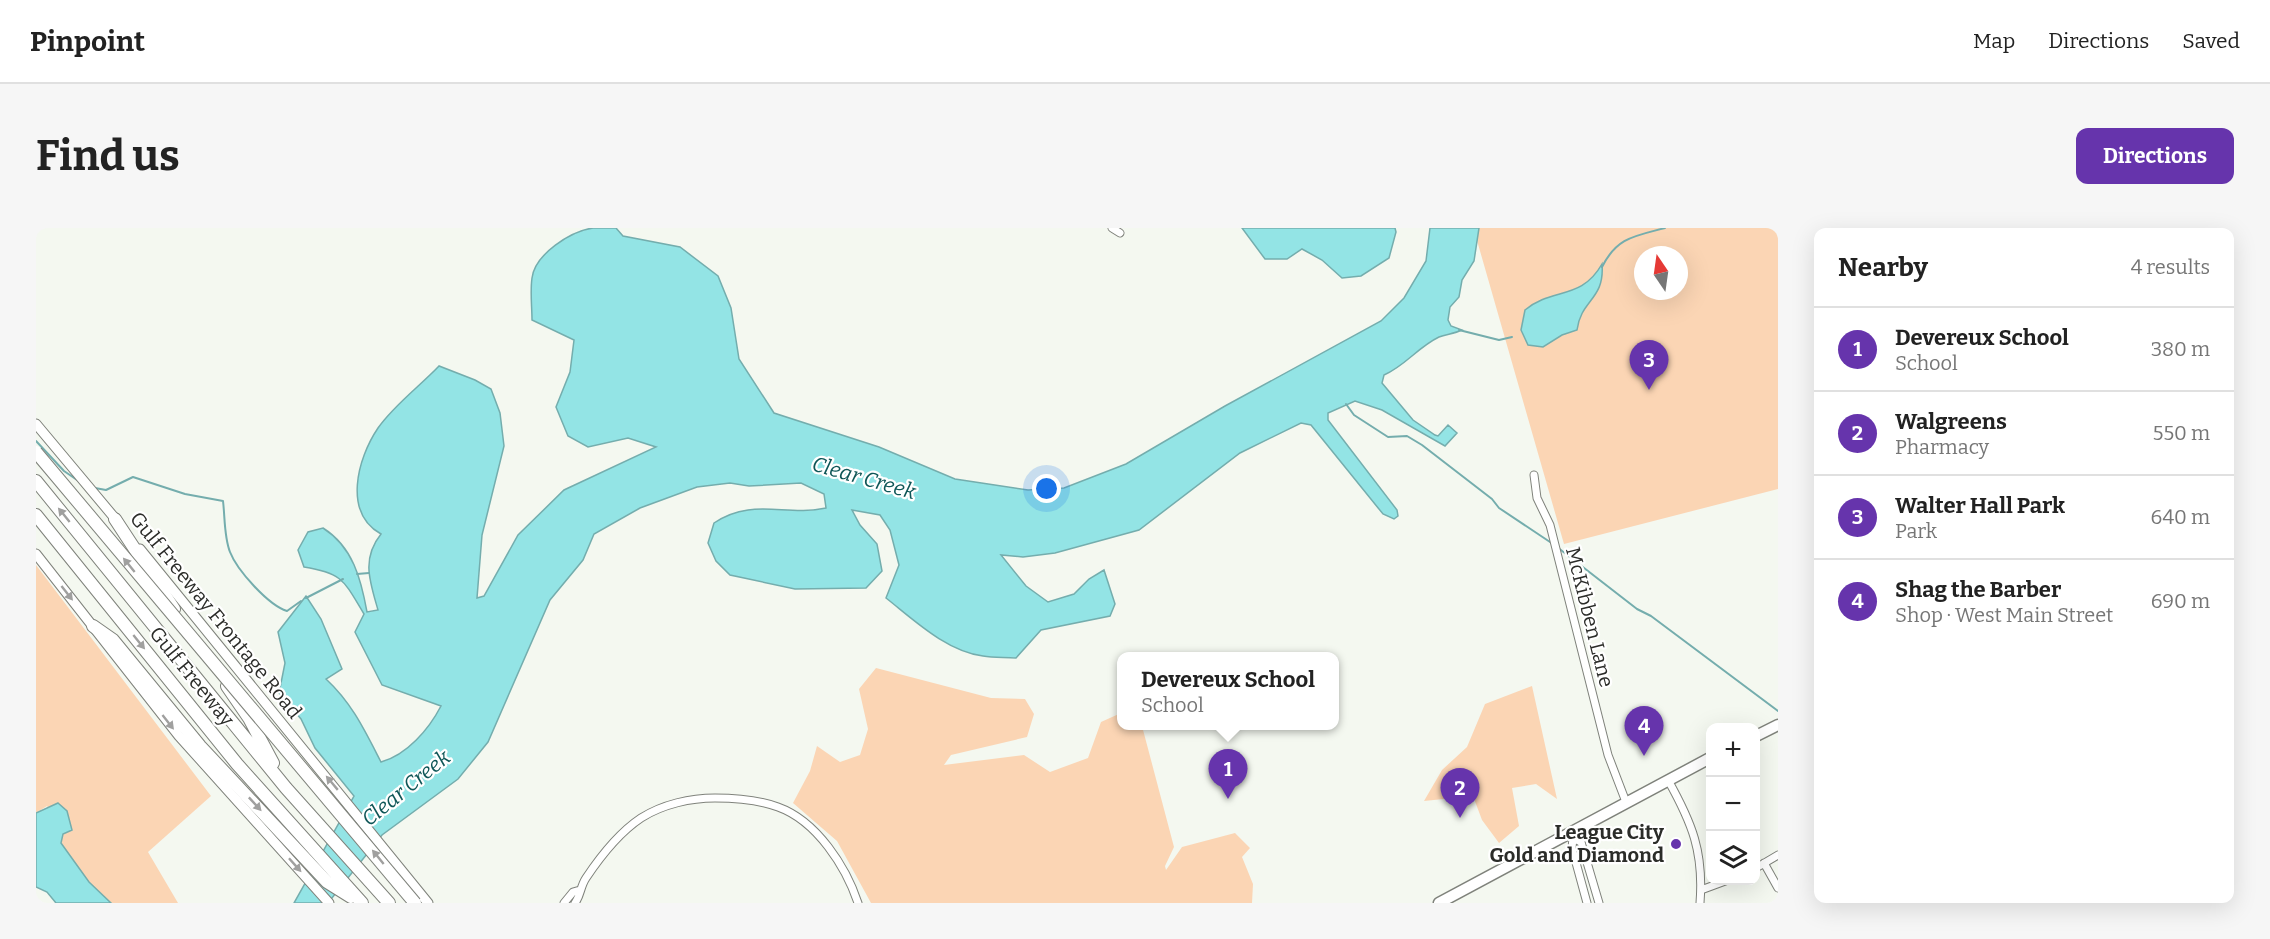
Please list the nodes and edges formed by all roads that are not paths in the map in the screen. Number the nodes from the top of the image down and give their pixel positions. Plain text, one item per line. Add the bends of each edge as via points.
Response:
1 (1113, 228) edge
2 (1120, 233) dead end
3 (36, 424) edge
4 (36, 452) edge
5 (1534, 475) dead end
6 (36, 481) edge
7 (36, 514) edge
8 (115, 519) junction
9 (36, 554) edge
10 (93, 626) junction
11 (1778, 725) edge
12 (1760, 734) edge
13 (1706, 760) edge
14 (1668, 780) junction
15 (286, 788) junction
16 (1626, 802) junction
17 (1571, 836) junction
18 (1778, 855) edge
19 (1764, 863) junction
20 (1760, 865) edge
21 (1714, 885) edge
22 (1778, 888) edge
23 (580, 890) junction
24 (1701, 890) junction
25 (329, 903) edge
26 (361, 903) edge
27 (389, 903) edge
28 (415, 903) edge
29 (428, 903) edge
30 (564, 903) edge
31 (576, 903) edge
32 (858, 903) edge
33 (1439, 903) edge
34 (1587, 903) edge
35 (1599, 903) edge
36 (1700, 903) edge

1 - 2 street
3 - 8 main road, Gulf Freeway Frontage Road
28 -> 4 highway, bridge
5 - 16 street, McKibben Lane via 1537,498 1553,535 1608,755
15 -> 6 highway, Gulf Freeway
7 -> 26 highway, Gulf Freeway via 237,764
8 - 15 highway via 249,718
29 -> 8 main road, Gulf Freeway Frontage Road
9 -> 10 main road
10 -> 25 main road via 179,736
10 -> 26 highway via 113,640 200,746 327,882
11 - 12 main road
13 - 14 main road
14 - 16 main road
14 - 24 street via 1692,825
15 - 27 highway, Gulf Freeway
16 - 17 main road
17 - 33 main road
17 - 34 street
17 - 35 street via 1581,842
18 - 19 street
19 - 20 street
19 - 22 street
21 - 24 street
23 - 30 street
23 - 31 street
23 - 32 street via 619,837 642,818 695,798 736,798 780,807 801,821 833,850
24 - 36 street

